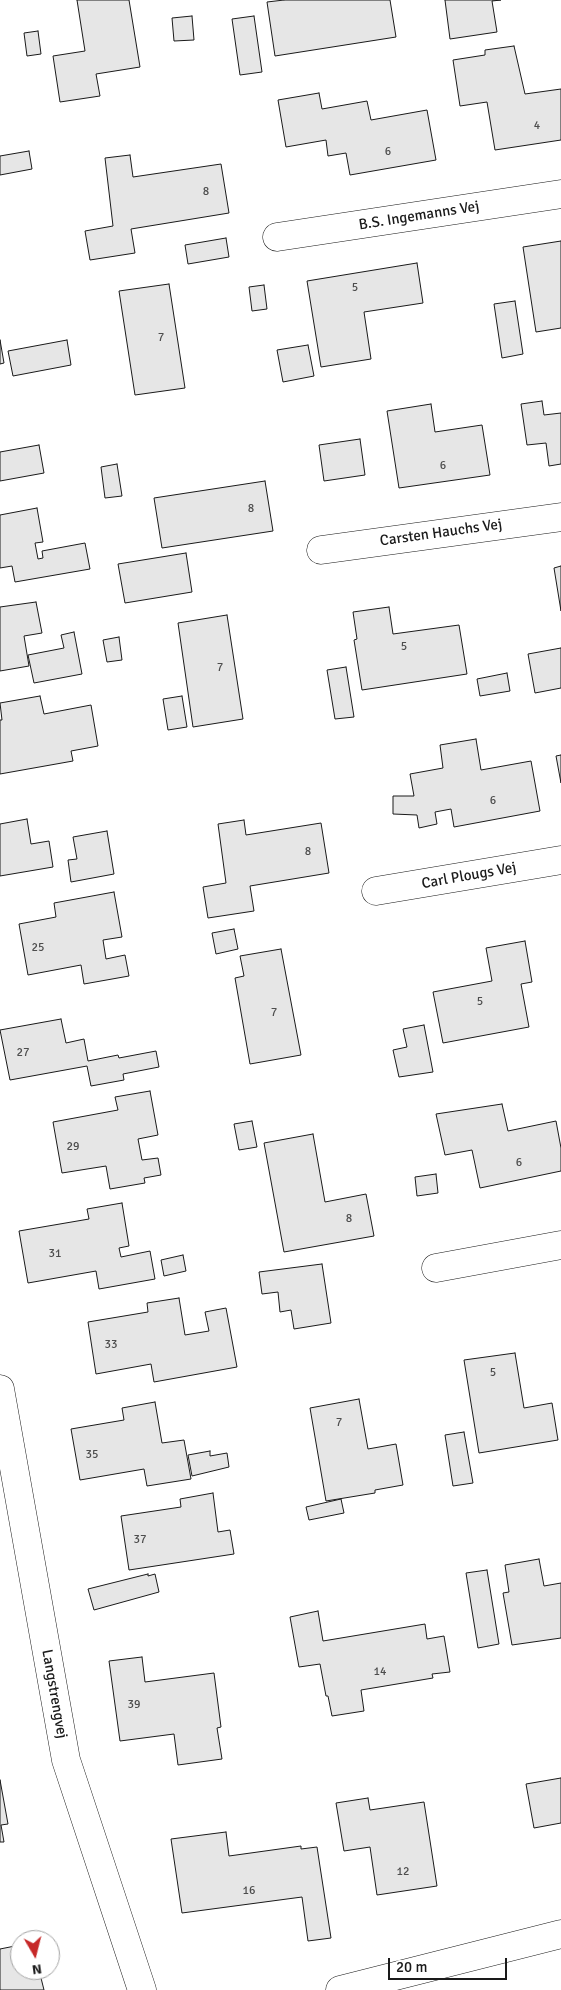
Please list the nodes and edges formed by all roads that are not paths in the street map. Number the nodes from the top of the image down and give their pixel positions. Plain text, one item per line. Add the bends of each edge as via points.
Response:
1 (561, 194) edge
2 (277, 238) dead end
3 (561, 517) edge
4 (320, 550) dead end
5 (561, 860) edge
6 (376, 892) dead end
7 (561, 1245) edge
8 (436, 1268) dead end
9 (0, 1389) edge
10 (561, 1934) edge
11 (142, 1990) edge
12 (340, 1990) edge

1 - 2 street, B.S. Ingemanns Vej
3 - 4 street, Carsten Hauchs Vej
5 - 6 street, Carl Plougs Vej
7 - 8 street
9 - 11 street, Langstrengvej via 66,1760
10 - 12 street

